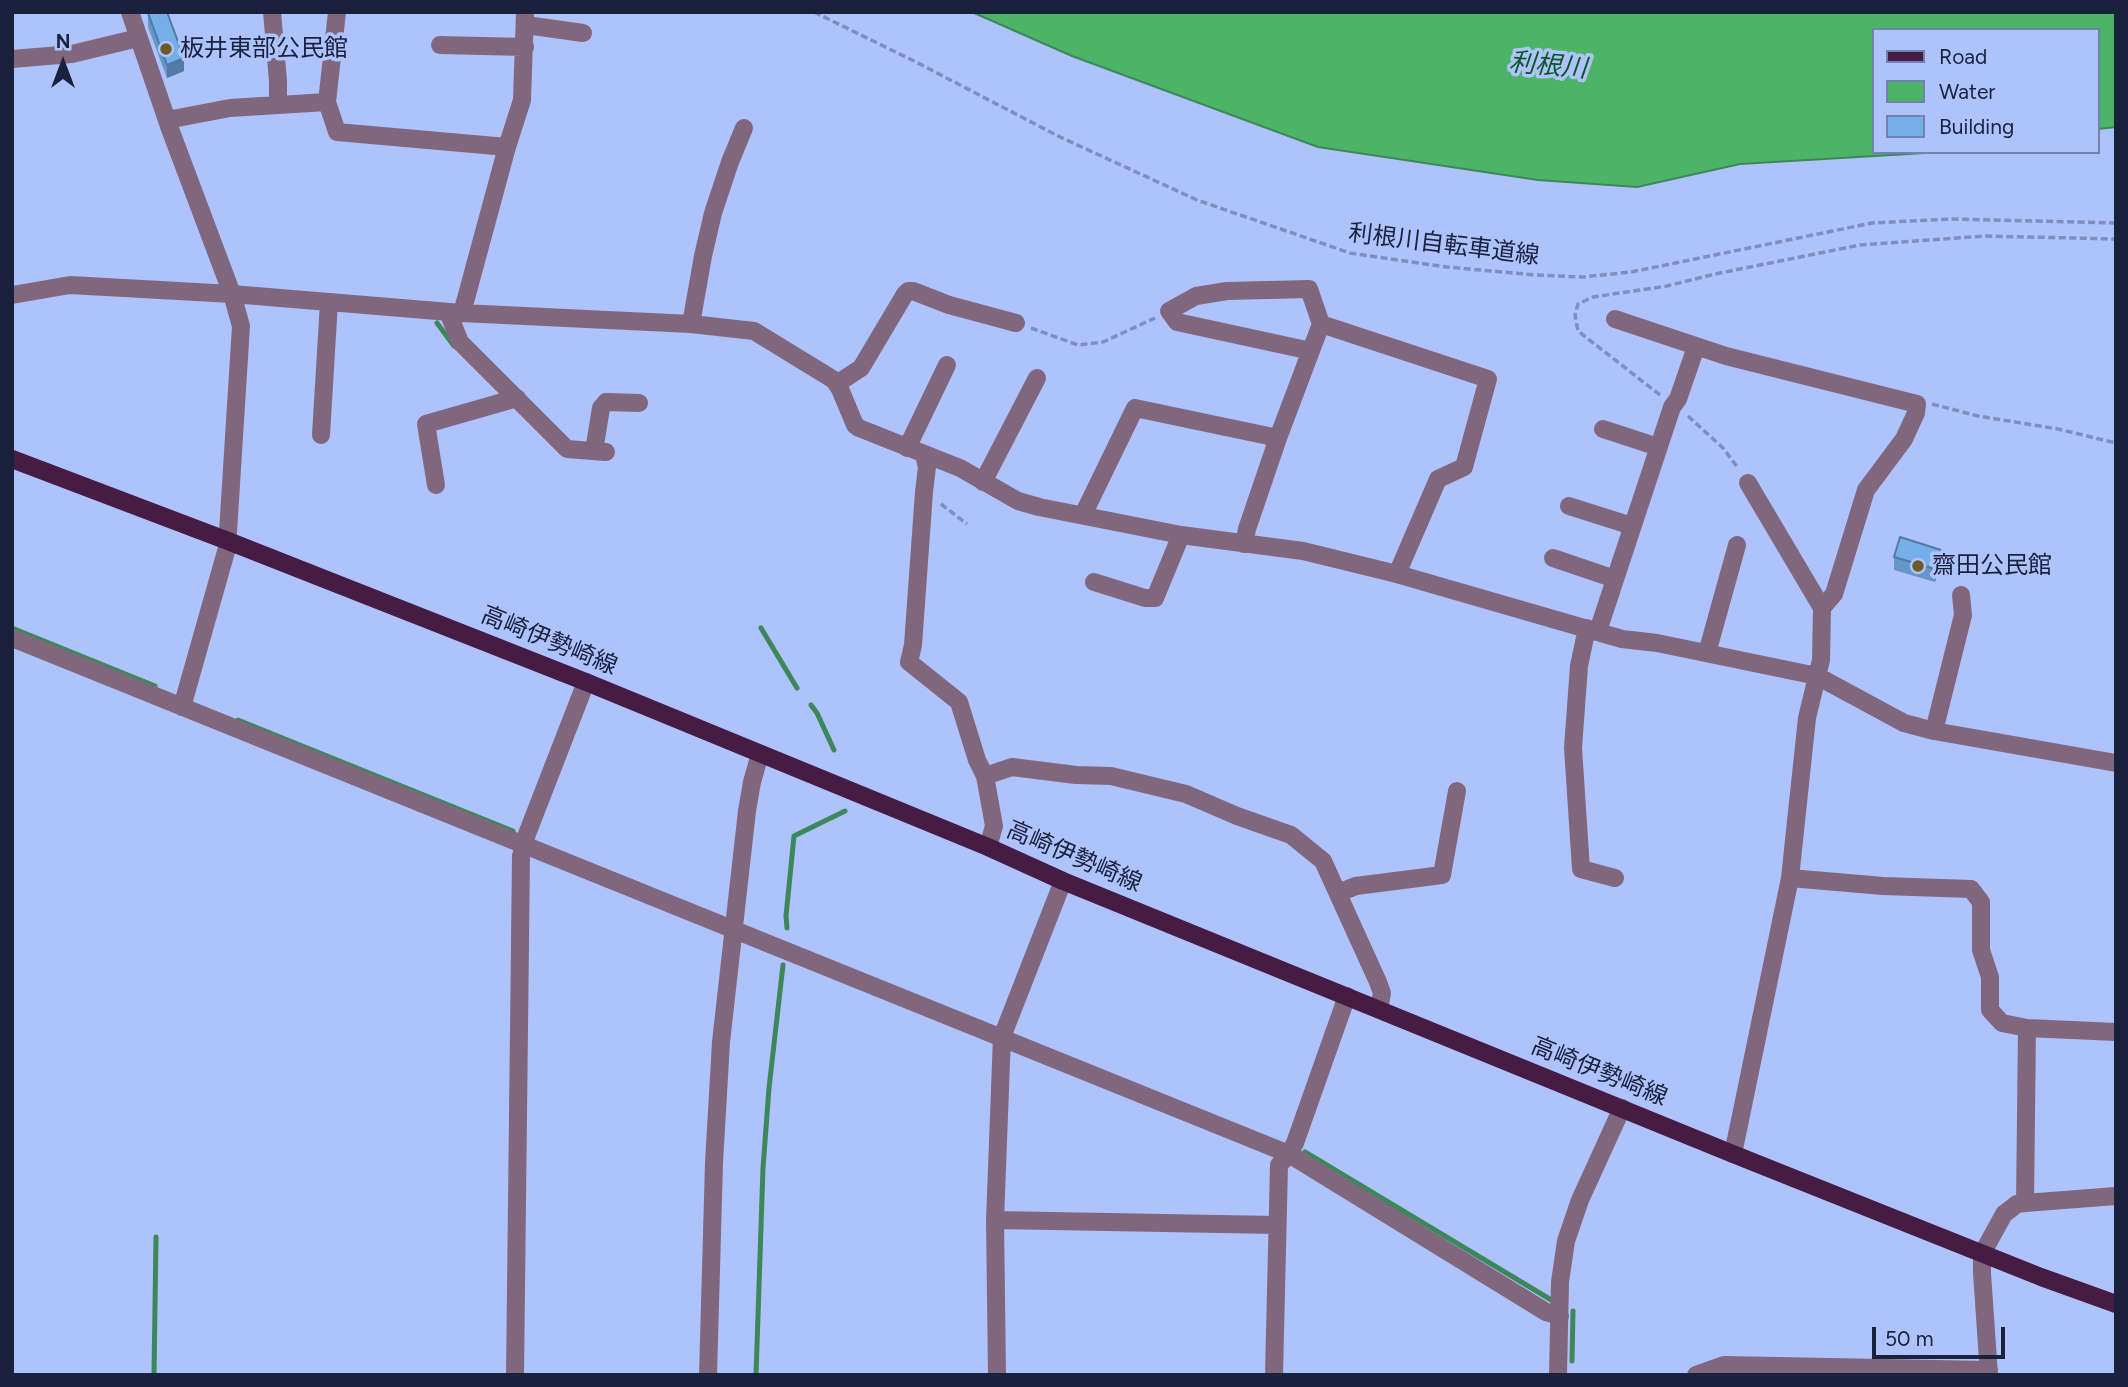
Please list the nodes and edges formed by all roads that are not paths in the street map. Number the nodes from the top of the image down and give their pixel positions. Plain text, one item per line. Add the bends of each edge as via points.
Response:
1 (130, 12) edge
2 (272, 12) edge
3 (337, 12) edge
4 (525, 19) edge
5 (583, 33) dead end
6 (138, 38) junction
7 (440, 45) dead end
8 (525, 47) junction
9 (12, 59) edge
10 (327, 102) junction
11 (278, 106) junction
12 (167, 120) junction
13 (744, 128) dead end
14 (506, 147) junction
15 (232, 294) junction
16 (12, 295) edge
17 (329, 302) junction
18 (455, 312) junction
19 (1615, 320) dead end
20 (1016, 323) road end
21 (691, 324) junction
22 (1321, 324) junction
23 (1696, 347) junction
24 (1311, 351) junction
25 (947, 365) dead end
26 (1037, 378) dead end
27 (838, 383) junction
28 (517, 398) junction
29 (639, 403) dead end
30 (1603, 429) dead end
31 (321, 435) dead end
32 (1278, 438) junction
33 (1658, 447) junction
34 (915, 451) junction
35 (12, 459) edge
36 (983, 482) junction
37 (1748, 483) road end
38 (436, 485) dead end
39 (1569, 506) dead end
40 (1083, 515) junction
41 (1632, 526) junction
42 (1181, 535) junction
43 (228, 541) junction
44 (1244, 544) junction
45 (1737, 545) dead end
46 (1553, 558) dead end
47 (1397, 574) junction
48 (1615, 579) junction
49 (1094, 582) dead end
50 (1961, 596) dead end
51 (1822, 608) junction
52 (1592, 630) junction
53 (12, 638) edge
54 (1707, 653) junction
55 (1817, 676) junction
56 (586, 682) junction
57 (182, 707) junction
58 (1934, 731) junction
59 (760, 754) junction
60 (2116, 763) edge
61 (985, 776) junction
62 (1457, 790) dead end
63 (523, 843) junction
64 (988, 848) junction
65 (1615, 878) dead end
66 (1790, 878) junction
67 (1063, 881) junction
68 (1338, 892) junction
69 (734, 928) junction
70 (1347, 996) junction
71 (1379, 1009) junction
72 (2027, 1028) junction
73 (2116, 1032) edge
74 (1002, 1037) junction
75 (1622, 1108) junction
76 (1289, 1154) junction
77 (1733, 1154) junction
78 (2116, 1196) edge
79 (2025, 1203) junction
80 (995, 1220) junction
81 (1276, 1224) junction
82 (1982, 1254) junction
83 (2116, 1304) edge
84 (1560, 1316) junction
85 (1989, 1372) edge
86 (515, 1375) edge
87 (708, 1375) edge
88 (997, 1375) edge
89 (1275, 1375) edge
90 (1558, 1375) edge
91 (1696, 1375) edge

1 - 6 street
2 - 11 street
3 - 10 street
4 - 5 street
4 - 8 street
6 - 9 street via 72,54
6 - 12 street
7 - 8 street
8 - 14 street via 522,100
10 - 11 street
10 - 14 street via 337,132
11 - 12 street via 230,108
12 - 15 street
13 - 21 street via 713,213
14 - 18 street
15 - 16 street via 70,285
15 - 17 street
15 - 43 street via 241,326
17 - 18 street
17 - 31 street
18 - 21 street
18 - 28 street via 460,342
19 - 23 street
20 - 27 street via 908,291 861,368
21 - 27 street via 754,331
22 - 24 street
22 - 24 street via 1308,289 1227,291 1196,296 1169,311 1177,323
22 - 47 street via 1488,379 1464,467 1438,479
23 - 33 street
23 - 51 street via 1917,404 1903,439 1866,490 1834,594
24 - 32 street
25 - 34 street
26 - 36 street
27 - 34 street via 855,425
28 - 29 street via 568,449 600,452 601,408 606,402
28 - 38 street via 426,424
30 - 33 street
32 - 40 street via 1135,408
32 - 44 street
33 - 41 street
34 - 36 street
34 - 61 street via 927,467 909,663 959,702
35 - 43 main road, 高崎伊勢崎線
36 - 40 street via 1018,501
37 - 51 street
39 - 41 street
40 - 42 street
41 - 48 street
42 - 44 street
42 - 49 street via 1155,598
43 - 56 main road, 高崎伊勢崎線
43 - 57 street
44 - 47 street via 1303,551
45 - 54 street
46 - 48 street
47 - 52 street
48 - 52 street
50 - 58 street via 1963,615
51 - 55 street
52 - 54 street
52 - 65 street via 1579,666 1573,748 1581,869
53 - 57 street
54 - 55 street
55 - 58 street via 1905,723
55 - 66 street via 1807,718
56 - 59 main road, 高崎伊勢崎線
56 - 63 street
57 - 63 street
58 - 60 street
59 - 64 main road, 高崎伊勢崎線
59 - 69 street via 747,811
61 - 64 street via 993,826
61 - 68 street via 1012,766 1111,776 1186,794 1291,835 1323,861
62 - 68 street via 1442,875
63 - 69 street
63 - 86 street
64 - 67 main road, 高崎伊勢崎線
66 - 72 street via 1971,889 1980,902 1990,1010 2002,1023
66 - 77 street
67 - 70 main road, 高崎伊勢崎線
67 - 74 street
68 - 71 street via 1382,993
69 - 74 street
69 - 87 street via 719,1075
70 - 71 main road, 高崎伊勢崎線
70 - 76 street
71 - 75 main road, 高崎伊勢崎線
72 - 73 street
72 - 79 street
74 - 76 street
74 - 80 street
75 - 77 main road, 高崎伊勢崎線
75 - 84 street via 1566,1241
76 - 81 street via 1279,1165
76 - 84 street via 1546,1312
77 - 82 main road, 高崎伊勢崎線
78 - 79 street
79 - 82 street via 2004,1214
80 - 81 street
80 - 88 street
81 - 89 street
82 - 83 main road, 高崎伊勢崎線
82 - 85 street
84 - 90 street
85 - 91 street via 1724,1365

